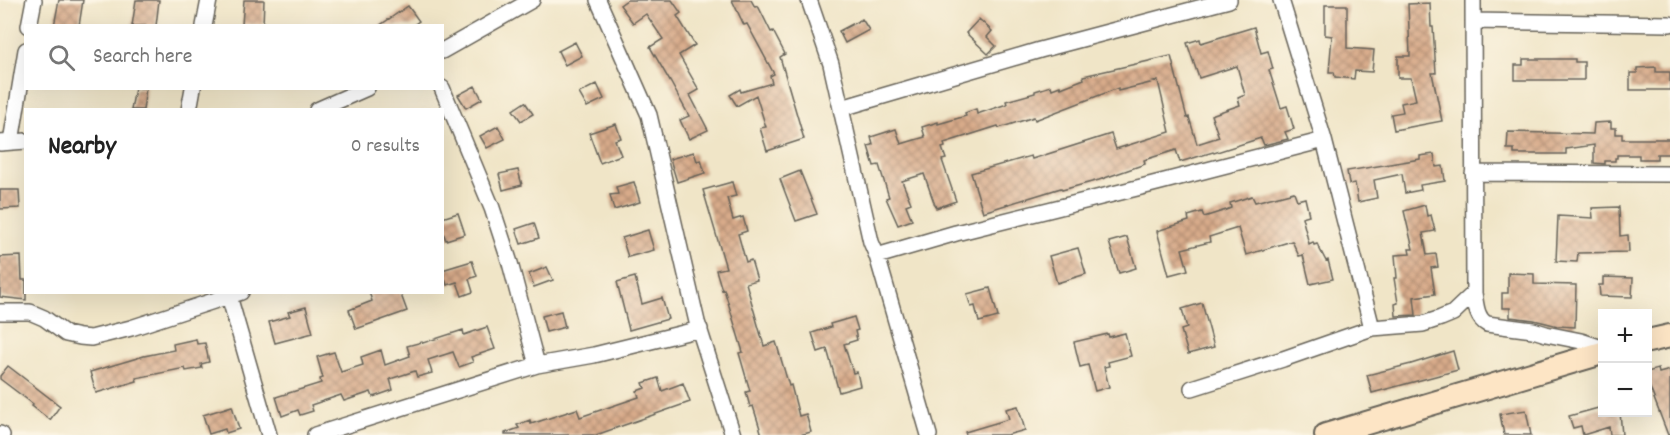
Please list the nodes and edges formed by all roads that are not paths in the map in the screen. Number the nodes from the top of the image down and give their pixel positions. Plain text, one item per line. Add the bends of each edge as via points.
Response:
1 (34, 0) edge
2 (209, 0) edge
3 (532, 0) edge
4 (598, 0) edge
5 (809, 0) edge
6 (1229, 0) edge
7 (1281, 0) edge
8 (1473, 0) edge
9 (1473, 21) junction
10 (29, 24) edge
11 (204, 24) edge
12 (1670, 24) edge
13 (444, 50) edge
14 (24, 63) edge
15 (193, 90) edge
16 (362, 90) edge
17 (443, 90) edge
18 (189, 108) edge
19 (322, 108) edge
20 (842, 108) junction
21 (1324, 140) junction
22 (12, 142) edge
23 (1473, 173) junction
24 (1670, 174) edge
25 (877, 256) junction
26 (1474, 293) junction
27 (235, 294) edge
28 (0, 312) edge
29 (1372, 328) junction
30 (700, 329) junction
31 (1670, 336) edge
32 (1652, 340) edge
33 (1598, 347) edge
34 (1598, 354) edge
35 (537, 365) junction
36 (1192, 388) dead end
37 (269, 435) edge
38 (315, 435) edge
39 (733, 435) edge
40 (929, 435) edge
41 (1326, 435) edge

1 - 10 street
2 - 11 street
3 - 13 street
4 - 30 street via 649,116
5 - 20 street
6 - 20 street
7 - 21 street
8 - 9 street
9 - 12 street
9 - 23 street
14 - 22 street
15 - 18 street
16 - 19 street
17 - 35 street via 492,208
20 - 25 street
21 - 25 street via 956,232
21 - 29 street
23 - 24 street
23 - 26 street
25 - 40 street
26 - 29 street via 1453,313 1441,318 1423,324
26 - 33 street via 1478,315 1487,324 1533,330
27 - 28 street via 91,338 66,334 30,312
27 - 37 street
29 - 36 street
30 - 35 street
30 - 39 street
31 - 32 street
34 - 41 street
35 - 38 street

